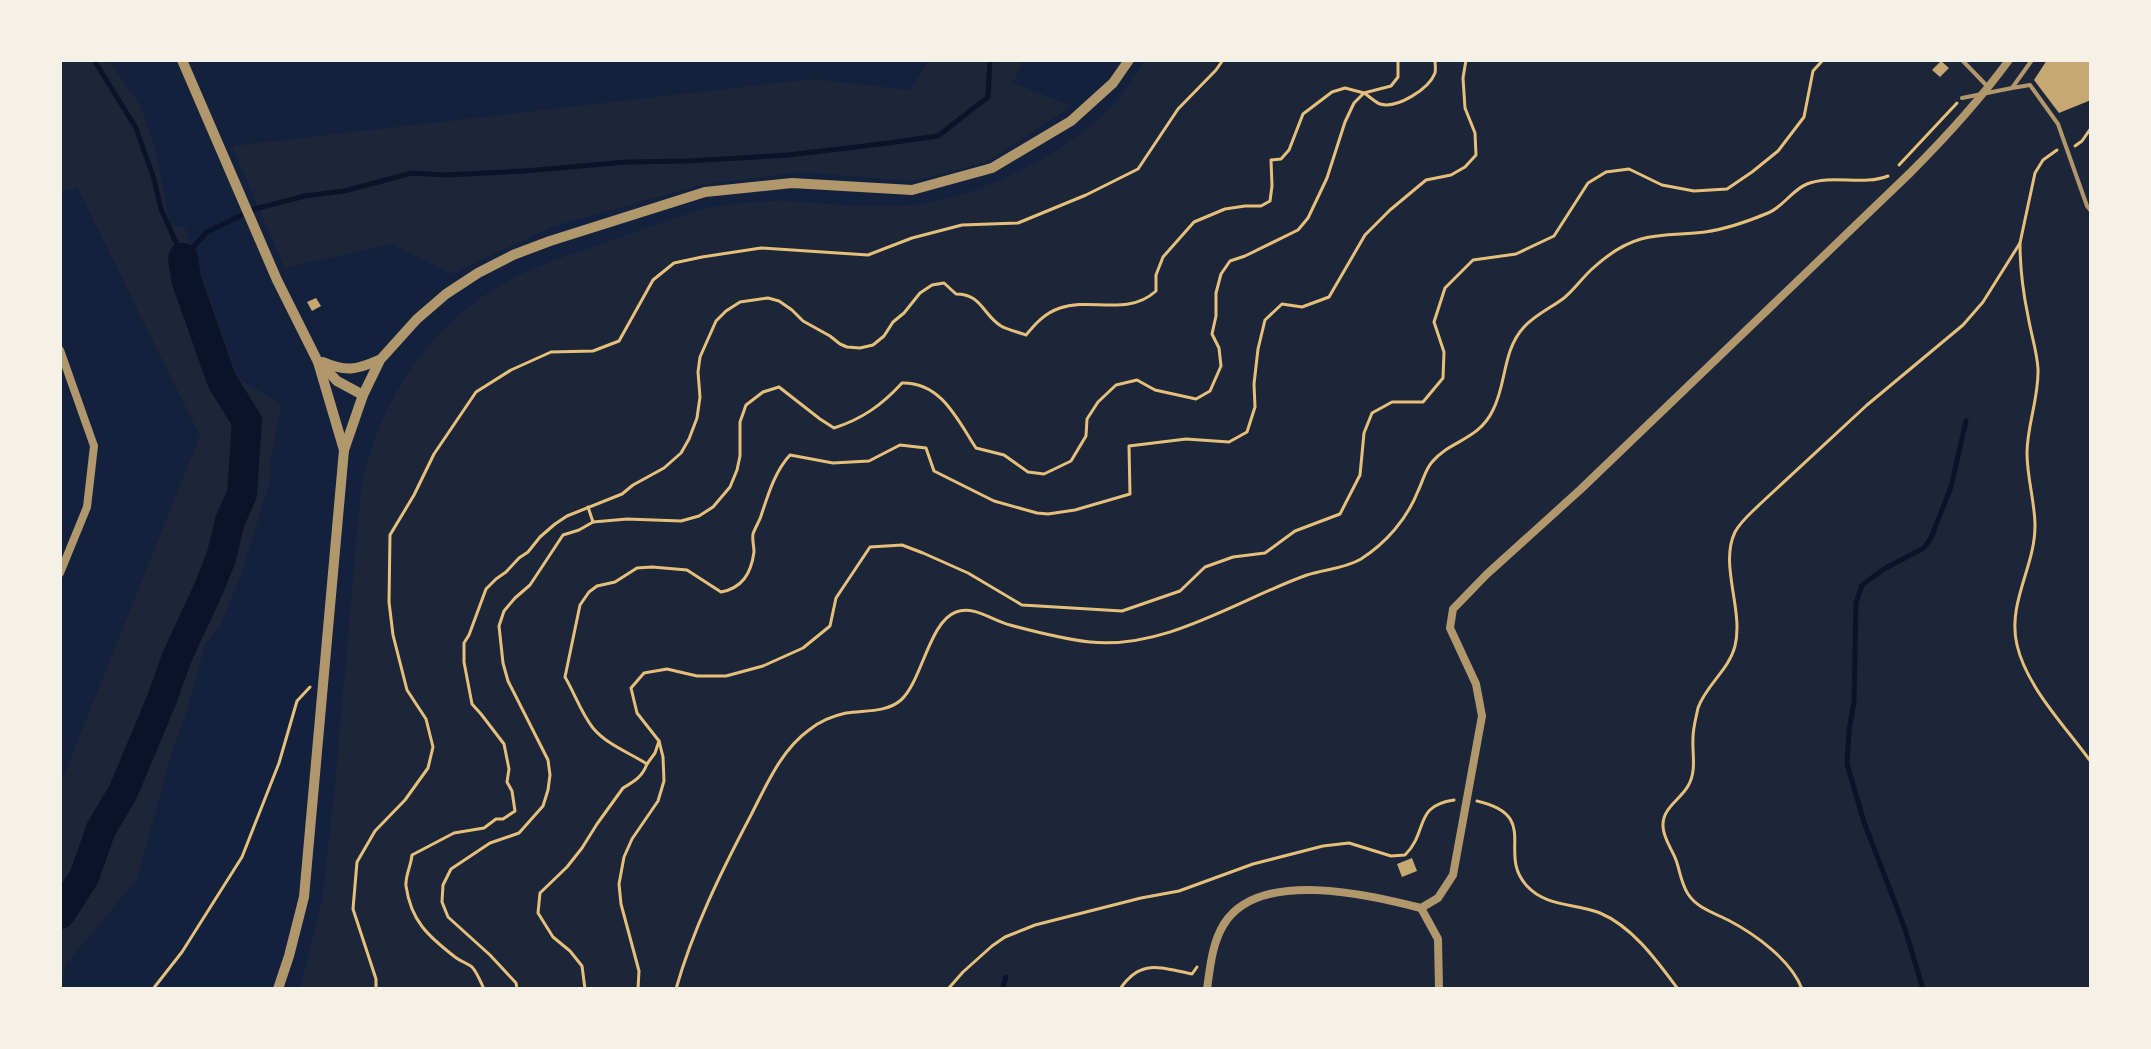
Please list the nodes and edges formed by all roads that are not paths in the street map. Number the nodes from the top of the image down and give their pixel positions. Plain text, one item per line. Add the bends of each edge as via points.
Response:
1 (182, 60) edge
2 (1129, 60) edge
3 (1962, 60) edge
4 (2009, 60) edge
5 (2032, 60) edge
6 (2012, 88) junction
7 (1987, 90) junction
8 (1962, 98) road end
9 (2091, 211) edge
10 (60, 350) edge
11 (317, 360) junction
12 (380, 360) junction
13 (363, 395) junction
14 (344, 450) junction
15 (60, 573) edge
16 (1421, 908) junction
17 (278, 989) edge
18 (1207, 989) edge
19 (1439, 989) edge

1 - 11 street
2 - 12 street via 1113,83 1071,121 992,168 912,190 792,183 705,192 592,227 478,273 417,319
3 - 7 lane
4 - 7 street
5 - 6 lane
6 - 7 lane
6 - 9 lane via 2030,85 2058,124
7 - 8 lane
7 - 16 street via 1910,173 1453,609 1450,628 1476,684 1482,716 1453,875 1438,898
10 - 15 street via 94,446 87,507
11 - 12 street via 339,369 359,369
11 - 13 street via 337,381
11 - 14 street
12 - 13 street
13 - 14 street
14 - 17 street via 304,897
16 - 18 street via 1335,890 1289,890 1257,899 1239,907 1224,923
16 - 19 street via 1438,939

